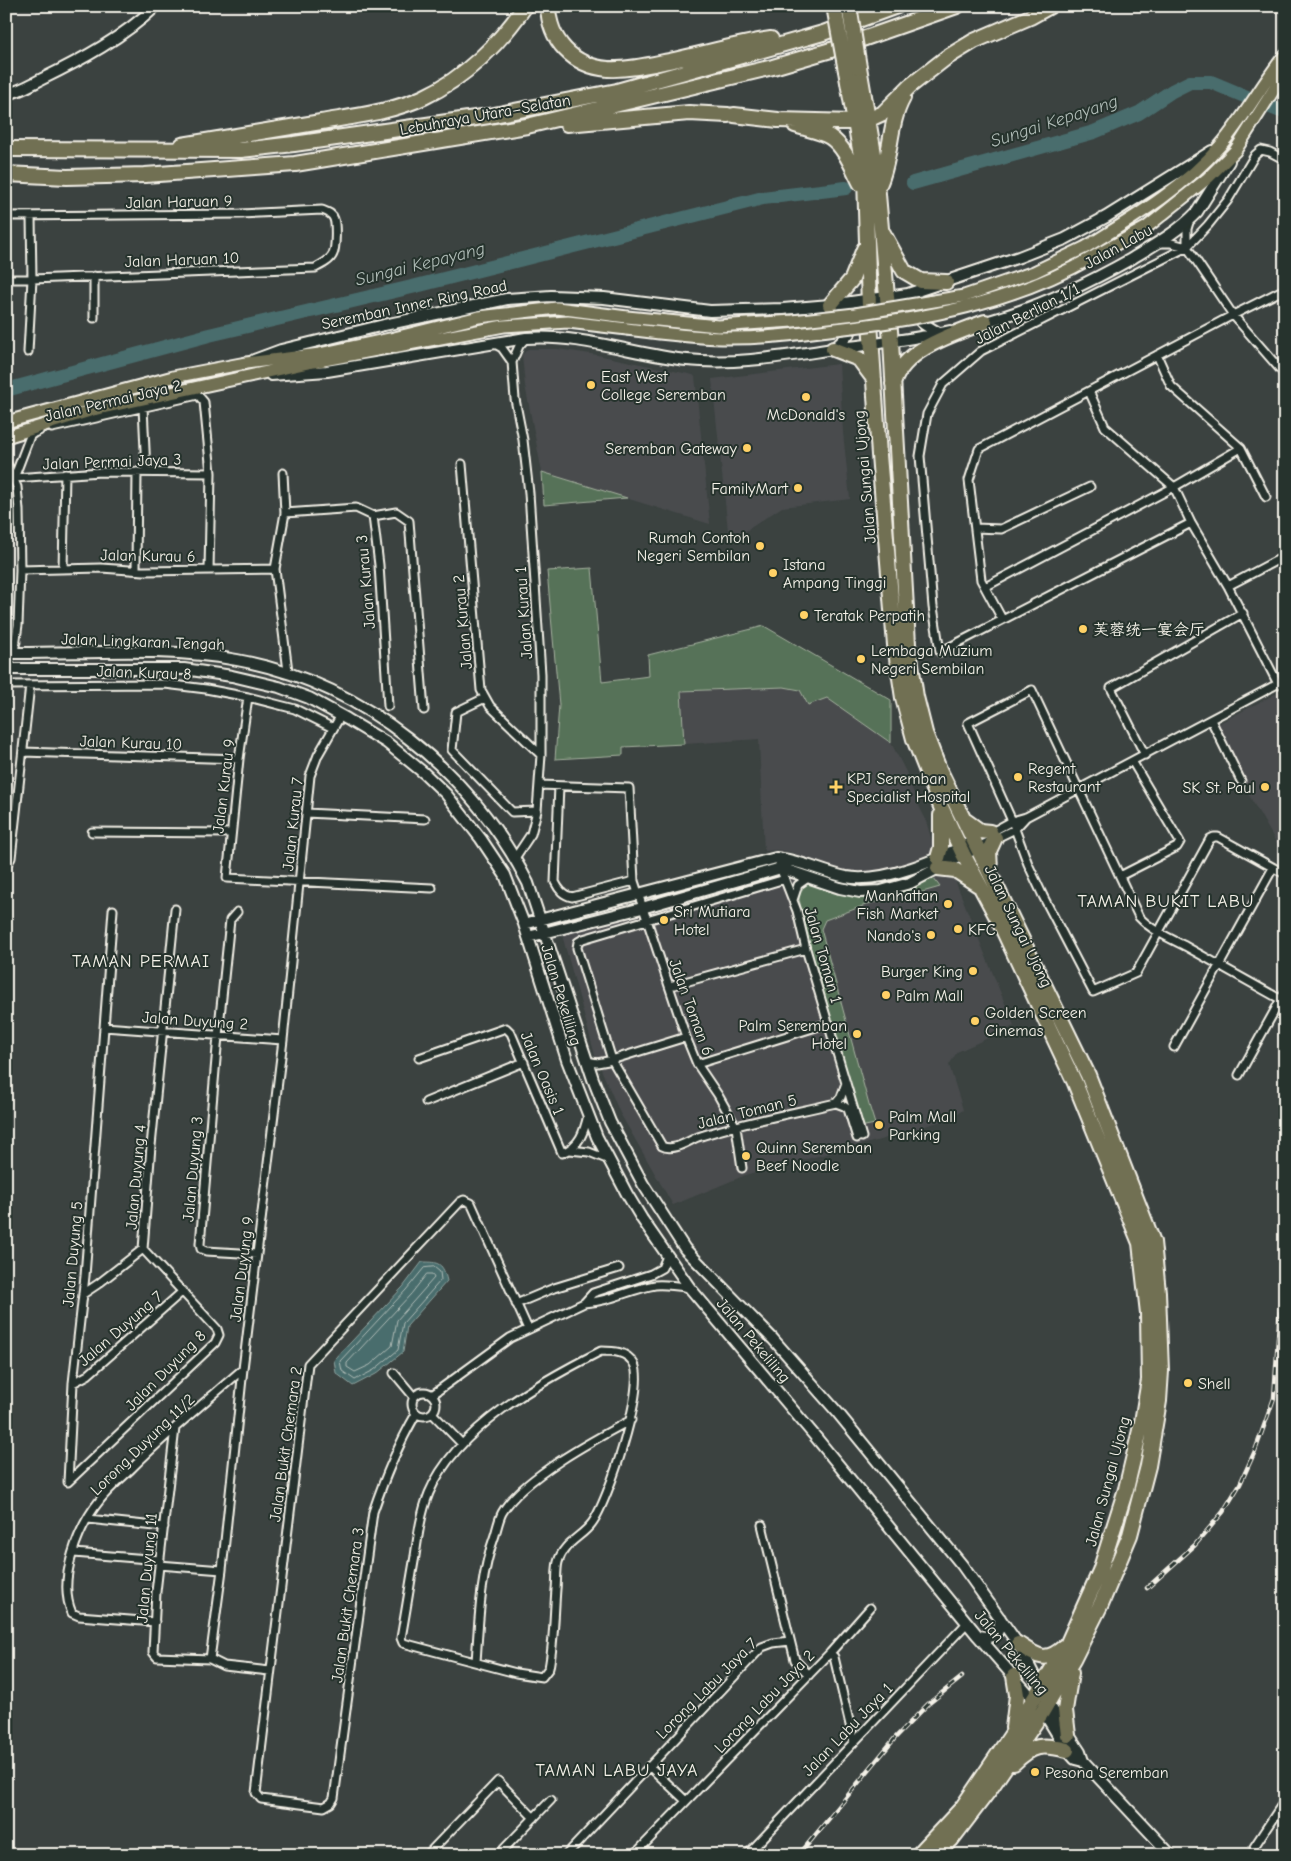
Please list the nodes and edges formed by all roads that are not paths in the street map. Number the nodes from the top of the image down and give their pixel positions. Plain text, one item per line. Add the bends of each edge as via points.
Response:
1 (156, 6) edge
2 (525, 6) edge
3 (548, 6) edge
4 (834, 6) edge
5 (849, 6) edge
6 (898, 6) edge
7 (957, 6) edge
8 (1050, 6) edge
9 (823, 33) junction
10 (1285, 54) edge
11 (853, 69) junction
12 (1279, 74) edge
13 (910, 86) junction
14 (6, 94) edge
15 (778, 120) junction
16 (862, 121) junction
17 (527, 126) junction
18 (1220, 146) junction
19 (6, 149) edge
20 (144, 151) junction
21 (1235, 151) junction
22 (1285, 160) edge
23 (6, 174) edge
24 (871, 185) junction
25 (6, 216) edge
26 (31, 217) junction
27 (1190, 219) junction
28 (875, 220) junction
29 (335, 233) joint
30 (867, 241) junction
31 (1158, 243) junction
32 (1187, 247) junction
33 (94, 276) junction
34 (6, 279) edge
35 (32, 279) junction
36 (946, 282) junction
37 (929, 288) junction
38 (1285, 289) edge
39 (886, 297) junction
40 (869, 299) junction
41 (830, 305) junction
42 (1233, 315) junction
43 (94, 318) dead end
44 (985, 322) junction
45 (627, 323) junction
46 (939, 334) junction
47 (526, 338) junction
48 (891, 342) junction
49 (493, 343) junction
50 (871, 344) junction
51 (833, 349) junction
52 (28, 352) dead end
53 (1157, 355) junction
54 (246, 362) junction
55 (512, 362) junction
56 (1285, 375) edge
57 (248, 377) junction
58 (874, 380) junction
59 (892, 388) junction
60 (1089, 391) junction
61 (143, 408) junction
62 (6, 422) edge
63 (6, 436) edge
64 (1241, 448) junction
65 (6, 462) edge
66 (462, 464) dead end
67 (146, 471) junction
68 (137, 472) junction
69 (211, 473) junction
70 (283, 473) dead end
71 (65, 474) junction
72 (14, 478) junction
73 (1090, 487) dead end
74 (1174, 487) junction
75 (1266, 496) dead end
76 (285, 513) junction
77 (373, 516) junction
78 (1191, 523) junction
79 (975, 528) junction
80 (1285, 556) edge
81 (63, 568) junction
82 (275, 569) junction
83 (20, 570) junction
84 (136, 570) junction
85 (209, 570) junction
86 (985, 586) junction
87 (1228, 586) junction
88 (1242, 613) junction
89 (1002, 619) junction
90 (6, 642) edge
91 (16, 642) junction
92 (10, 653) edge
93 (6, 669) edge
94 (288, 671) junction
95 (1282, 682) edge
96 (6, 684) edge
97 (30, 685) junction
98 (248, 696) junction
99 (485, 698) junction
100 (388, 706) dead end
101 (424, 710) dead end
102 (341, 715) junction
103 (1211, 720) junction
104 (333, 728) junction
105 (23, 752) junction
106 (541, 755) junction
107 (1145, 755) junction
108 (239, 759) junction
109 (1132, 761) junction
110 (1242, 781) dead end
111 (539, 786) junction
112 (559, 786) junction
113 (1079, 789) junction
114 (941, 807) junction
115 (537, 810) junction
116 (306, 813) junction
117 (426, 819) dead end
118 (964, 819) junction
119 (1014, 825) junction
120 (92, 832) dead end
121 (231, 833) junction
122 (993, 835) junction
123 (976, 844) junction
124 (962, 851) junction
125 (515, 858) junction
126 (778, 863) junction
127 (938, 863) junction
128 (6, 865) edge
129 (1273, 868) junction
130 (991, 874) junction
131 (1285, 874) edge
132 (1120, 876) junction
133 (808, 878) junction
134 (785, 879) junction
135 (634, 881) junction
136 (300, 882) junction
137 (733, 882) junction
138 (980, 887) junction
139 (432, 888) dead end
140 (737, 893) junction
141 (638, 895) junction
142 (793, 900) junction
143 (642, 908) junction
144 (175, 909) dead end
145 (113, 910) dead end
146 (237, 912) dead end
147 (541, 920) junction
148 (646, 920) junction
149 (524, 924) junction
150 (545, 932) junction
151 (1160, 932) junction
152 (528, 937) junction
153 (806, 949) junction
154 (1220, 965) junction
155 (670, 986) junction
156 (1282, 996) edge
157 (829, 1023) junction
158 (104, 1027) junction
159 (163, 1032) junction
160 (218, 1036) junction
161 (686, 1037) junction
162 (283, 1040) junction
163 (1174, 1047) dead end
164 (419, 1058) dead end
165 (610, 1060) junction
166 (587, 1061) junction
167 (524, 1062) junction
168 (697, 1064) junction
169 (1239, 1075) dead end
170 (593, 1079) junction
171 (846, 1082) junction
172 (426, 1102) dead end
173 (836, 1103) junction
174 (588, 1115) junction
175 (736, 1127) junction
176 (570, 1150) junction
177 (609, 1160) junction
178 (742, 1168) dead end
179 (143, 1249) junction
180 (257, 1254) junction
181 (667, 1256) junction
182 (619, 1268) dead end
183 (690, 1288) junction
184 (183, 1291) junction
185 (83, 1294) junction
186 (584, 1303) junction
187 (516, 1304) junction
188 (528, 1329) junction
189 (242, 1369) junction
190 (394, 1373) dead end
191 (73, 1383) junction
192 (432, 1395) junction
193 (414, 1397) junction
194 (432, 1413) junction
195 (416, 1414) junction
196 (631, 1420) junction
197 (175, 1428) junction
198 (462, 1444) junction
199 (68, 1482) joint
200 (88, 1519) junction
201 (762, 1525) dead end
202 (164, 1527) junction
203 (74, 1553) junction
204 (159, 1563) junction
205 (222, 1570) junction
206 (870, 1608) dead end
207 (1000, 1618) junction
208 (155, 1622) junction
209 (967, 1623) junction
210 (978, 1636) junction
211 (790, 1641) junction
212 (1018, 1644) junction
213 (1067, 1645) junction
214 (830, 1654) junction
215 (210, 1659) junction
216 (1073, 1660) junction
217 (476, 1662) junction
218 (270, 1671) junction
219 (809, 1675) junction
220 (1014, 1676) junction
221 (1037, 1694) junction
222 (1046, 1707) junction
223 (1012, 1734) junction
224 (1068, 1736) junction
225 (854, 1742) junction
226 (1067, 1750) junction
227 (1083, 1761) junction
228 (649, 1766) junction
229 (990, 1789) junction
230 (551, 1800) dead end
231 (1285, 1800) edge
232 (686, 1801) junction
233 (328, 1806) joint
234 (534, 1818) junction
235 (1254, 1847) dead end
236 (427, 1855) edge
237 (498, 1855) edge
238 (566, 1855) edge
239 (634, 1855) edge
240 (747, 1855) edge
241 (918, 1855) edge
242 (935, 1855) edge
243 (1171, 1855) edge

1 - 14 street via 127,30 94,50 46,78
2 - 20 highway via 509,29 474,64 444,86 403,105 369,114
3 - 9 highway via 553,32 565,50 583,62 610,69 635,67 763,40
4 - 11 highway, Jalan Sungai Ujong, bridge
5 - 11 highway, Jalan Sungai Ujong, bridge
6 - 9 highway, Lebuhraya Utara–Selatan
7 - 17 highway, Lebuhraya Utara–Selatan via 773,67
8 - 13 highway via 974,41
9 - 20 highway, Lebuhraya Utara–Selatan via 617,91 489,116 241,150
10 - 12 main road, Jalan Labu
11 - 16 highway, Jalan Sungai Ujong
12 - 18 main road, Jalan Labu
12 - 21 main road, Jalan Labu
13 - 16 highway via 883,113
13 - 24 highway via 896,112 887,161
15 - 16 highway
15 - 17 highway via 689,113
15 - 24 highway via 829,137
16 - 24 highway, Jalan Sungai Ujong via 875,160
17 - 23 highway, Lebuhraya Utara–Selatan via 295,164 145,175
18 - 36 street, Jalan Labu via 1065,239
18 - 45 main road, bridge via 1189,176 1143,211 1086,247 1034,272 964,296 793,321 718,326
19 - 20 highway, Lebuhraya Utara–Selatan
21 - 27 street, Jalan Labu via 1203,204
21 - 45 main road, bridge via 1208,178 1147,226 1064,273 971,307 891,323 792,335 722,338 661,334
22 - 32 street, Jalan Berlian 1/1 via 1261,150 1255,154 1228,200
24 - 28 highway, Jalan Sungai Ujong
25 - 26 street, Jalan Haruan 9
26 - 29 street, Jalan Haruan 9 via 322,210 331,213
26 - 35 street
27 - 31 street, Jalan Labu
27 - 32 street
28 - 30 highway, Jalan Sungai Ujong
28 - 36 highway via 904,271 922,281
28 - 39 highway, Jalan Sungai Ujong
29 - 33 street, Jalan Haruan 10 via 333,254 315,268
30 - 40 highway, Jalan Sungai Ujong
30 - 41 highway via 852,279
31 - 32 street
31 - 44 street, Jalan Labu via 1075,288
32 - 42 street
32 - 89 street, Jalan Berlian 1/1 via 981,351 943,384 927,414 920,456 940,652
33 - 35 street, Jalan Haruan 10
33 - 43 street
34 - 35 street, Jalan Haruan 10
35 - 52 street
36 - 37 street, Jalan Labu
37 - 39 street, Jalan Labu
37 - 46 street via 916,300 914,311 924,326
38 - 42 street
39 - 40 street, Jalan Labu
39 - 48 highway, Jalan Sungai Ujong
40 - 41 street, Seremban Inner Ring Road
40 - 50 highway, Jalan Sungai Ujong
41 - 51 street via 847,310 854,322 847,337
41 - 54 street, Seremban Inner Ring Road via 783,310 710,311 576,296 507,299 281,350
42 - 53 street
42 - 56 street
44 - 46 street, Jalan Labu
44 - 59 highway via 942,339 914,356 906,362
45 - 54 main road via 557,308 542,308 479,317 320,354
45 - 57 main road via 504,326
46 - 48 street, Jalan Labu
47 - 49 street
47 - 51 street via 561,338 652,355 724,362
47 - 55 street
48 - 50 street, Jalan Labu
48 - 59 highway, Jalan Sungai Ujong
49 - 55 street via 502,348
49 - 57 street via 327,371
50 - 51 street
50 - 58 highway, Jalan Sungai Ujong
51 - 58 highway via 859,359
53 - 60 street
53 - 64 street via 1171,386
54 - 62 main road, Seremban Inner Ring Road via 173,377
55 - 106 street, Jalan Kurau 1 via 529,493 541,674
57 - 63 main road via 93,410
58 - 114 highway, Jalan Sungai Ujong via 895,644 903,698 914,739
59 - 118 highway, Jalan Sungai Ujong via 908,644 916,697 939,769
60 - 74 street via 1105,427
60 - 79 street via 979,450 969,480
61 - 67 street
61 - 69 street, Jalan Permai Jaya 2 via 198,395 204,402
61 - 72 street, Jalan Permai Jaya 2 via 34,433
64 - 74 street
64 - 75 street
65 - 72 street
66 - 99 street, Jalan Kurau 2 via 481,690
67 - 68 street, Jalan Permai Jaya 3
67 - 69 street, Jalan Permai Jaya 3
68 - 71 street, Jalan Permai Jaya 3
68 - 84 street
69 - 85 street
70 - 76 street
71 - 72 street, Jalan Permai Jaya 3
71 - 81 street
72 - 83 street via 19,510
73 - 79 street via 1001,529
74 - 78 street
74 - 86 street
76 - 77 street, Jalan Kurau 3 via 356,508
76 - 82 street
77 - 100 street, Jalan Kurau 3
77 - 101 street via 396,512 409,522
78 - 87 street
78 - 89 street
79 - 86 street via 981,580
80 - 87 street
81 - 83 street, Jalan Kurau 6
81 - 84 street, Jalan Kurau 6
82 - 85 street, Jalan Kurau 6
82 - 94 street
83 - 91 street
84 - 85 street, Jalan Kurau 6
86 - 89 street
87 - 88 street
88 - 95 street
88 - 107 street via 1111,688
90 - 91 street
91 - 92 street
92 - 94 street, Jalan Lingkaran Tengah via 199,655
93 - 102 street, Jalan Lingkaran Tengah via 184,669 279,687
94 - 125 street, Jalan Lingkaran Tengah via 382,718 410,739 450,774 498,831
95 - 103 street
96 - 97 street, Jalan Kurau 8
97 - 98 street, Jalan Kurau 8 via 165,684
97 - 105 street
98 - 104 street, Jalan Kurau 8 via 295,709
98 - 108 street, Jalan Kurau 9
99 - 106 street, Jalan Kurau 2
99 - 115 street via 456,712 452,750 512,812
102 - 104 street, Jalan Kurau 7
102 - 149 street, Jalan Lingkaran Tengah via 387,743 446,794 506,875
103 - 107 street
103 - 110 street
104 - 116 street, Jalan Kurau 7 via 310,776
105 - 108 street, Jalan Kurau 10
105 - 128 street via 11,858
106 - 111 street, Jalan Kurau 1
107 - 109 street
108 - 121 street, Jalan Kurau 9
109 - 113 street
109 - 132 street via 1180,842
111 - 112 street
111 - 115 street, Jalan Kurau 1
112 - 135 street, Jalan Toman 6 via 629,788
112 - 135 street via 555,882 559,890 572,897
113 - 119 street
113 - 119 street via 1032,690 968,723
113 - 132 street
114 - 124 highway, Jalan Sungai Ujong
114 - 127 highway via 942,836
115 - 125 street, Jalan Kurau 1 via 530,834
116 - 117 street
116 - 136 street, Jalan Kurau 7
118 - 122 highway via 976,829
118 - 123 highway, Jalan Sungai Ujong
119 - 122 street
119 - 151 street via 1043,896 1093,992 1136,973
120 - 121 street
121 - 136 street, Jalan Kurau 9 via 227,878
122 - 123 street
122 - 130 highway via 989,852
123 - 124 street, Jalan Toman 1
123 - 130 highway, Jalan Sungai Ujong
124 - 127 street, Jalan Toman 1
124 - 138 highway, Jalan Sungai Ujong
125 - 147 street, Jalan Lingkaran Tengah
126 - 127 street, Jalan Toman 1 via 795,861 848,877 864,878
126 - 133 street, Jalan Toman 1
126 - 134 street, Jalan Toman 1
126 - 137 street, Jalan Toman 1
126 - 141 street, Jalan Toman 1
127 - 133 street, Jalan Toman 1 via 910,882 881,891 860,892
127 - 138 highway via 959,872
129 - 131 street
129 - 151 street via 1218,837 1210,839
129 - 154 street
130 - 216 highway, Jalan Sungai Ujong via 1088,1075 1153,1242 1162,1371 1148,1466 1127,1543
132 - 151 street via 1139,918
133 - 142 street via 798,885
134 - 140 street
134 - 142 street, Jalan Toman 1
135 - 141 street, Jalan Toman 6
136 - 139 street
136 - 162 street, Jalan Duyung 9
137 - 140 street
137 - 143 street, Jalan Toman 1
138 - 213 highway, Jalan Sungai Ujong via 1074,1083 1140,1243 1148,1313 1149,1362 1142,1422 1130,1474 1100,1571
140 - 148 street
141 - 143 street, Jalan Toman 6
141 - 147 street, Jalan Toman 1
142 - 153 street, Jalan Toman 1
143 - 148 street, Jalan Toman 6
143 - 150 street, Jalan Toman 1
144 - 159 street, Jalan Duyung 4
145 - 158 street, Jalan Duyung 5
146 - 160 street, Jalan Duyung 3 via 230,920
147 - 149 street, Jalan Toman 1
147 - 150 street, Jalan Lingkaran Tengah
148 - 155 street, Jalan Toman 6
148 - 165 street via 582,938 578,942 577,948
149 - 152 street, Jalan Lingkaran Tengah
150 - 152 street, Jalan Toman 1
150 - 166 street, Jalan Pekeliling
151 - 154 street
152 - 174 street, Jalan Pekeliling
153 - 155 street
153 - 157 street, Jalan Toman 1
154 - 156 street
154 - 163 street
155 - 161 street, Jalan Toman 6
156 - 169 street
157 - 168 street
157 - 171 street, Jalan Toman 1
158 - 159 street, Jalan Duyung 2
158 - 185 street, Jalan Duyung 5
159 - 160 street, Jalan Duyung 2
159 - 179 street, Jalan Duyung 4
160 - 162 street, Jalan Duyung 2
160 - 180 street, Jalan Duyung 3 via 200,1244 206,1251
161 - 165 street
161 - 168 street, Jalan Toman 6
162 - 180 street, Jalan Duyung 9
164 - 167 street, Jalan Oasis 1 via 506,1028
165 - 166 street
165 - 170 street
165 - 175 street, Jalan Toman 5 via 662,1146 670,1148
166 - 170 street, Jalan Pekeliling
167 - 172 street
167 - 176 street, Jalan Oasis 1 via 562,1153
168 - 175 street, Jalan Toman 6
170 - 207 street, Jalan Pekeliling via 610,1122 642,1184 685,1249 773,1339 838,1414 962,1565
171 - 173 street
171 - 173 street, Jalan Toman 1 via 859,1138 848,1109
173 - 175 street, Jalan Toman 5
174 - 176 street, Jalan Oasis 1 via 582,1136
174 - 177 street, Jalan Pekeliling
175 - 178 street, Jalan Toman 6
176 - 177 street via 589,1152
177 - 181 street, Jalan Pekeliling
179 - 184 street, Jalan Duyung 8
179 - 185 street, Jalan Duyung 4
180 - 189 street, Jalan Duyung 9
181 - 183 street, Jalan Pekeliling
181 - 186 street via 662,1268 593,1293
182 - 187 street via 554,1288
183 - 186 street via 655,1285
183 - 209 street, Jalan Pekeliling
184 - 191 street, Jalan Duyung 7 via 88,1375
184 - 199 street, Jalan Duyung 8 via 217,1328 217,1339
185 - 191 street, Jalan Duyung 5
186 - 188 street
187 - 188 street, Jalan Bukit Chemara 2
187 - 218 street, Jalan Bukit Chemara 2 via 471,1203 464,1200 308,1364
188 - 192 street via 510,1338
189 - 197 street, Lorong Duyung 11/2
189 - 205 street, Jalan Duyung 9
190 - 193 street
191 - 199 street, Jalan Duyung 5
192 - 193 street via 421,1392
192 - 194 street via 436,1402
193 - 195 street via 411,1404
194 - 195 street via 423,1417
194 - 198 street
195 - 233 street, Jalan Bukit Chemara 3 via 385,1474 373,1512 334,1798
196 - 198 street via 635,1365 619,1352 601,1351 512,1402
196 - 217 street via 592,1440 553,1466 515,1496 502,1514 484,1568
196 - 217 street via 606,1498 592,1524 568,1544 558,1562 549,1668 542,1677
197 - 200 street, Lorong Duyung 11/2 via 100,1500
197 - 202 street, Jalan Duyung 11
198 - 217 street via 429,1494 420,1527 401,1638 408,1645
200 - 202 street
200 - 203 street, Lorong Duyung 11/2
201 - 211 street
202 - 204 street, Jalan Duyung 11
203 - 204 street
203 - 208 street, Lorong Duyung 11/2 via 67,1585 68,1606 72,1613
204 - 205 street
204 - 208 street, Jalan Duyung 11
205 - 215 street, Jalan Duyung 9
206 - 214 street, Lorong Labu Jaya 2
207 - 210 street via 1000,1629 995,1635 988,1638
207 - 212 street, Jalan Pekeliling
208 - 215 street, Jalan Duyung 11 via 154,1655
209 - 210 street, Jalan Pekeliling
209 - 225 street, Jalan Labu Jaya 1
210 - 220 street, Jalan Pekeliling
211 - 219 street via 795,1660
211 - 228 street, Lorong Labu Jaya 7 via 762,1647
212 - 213 highway via 1044,1657 1054,1656
212 - 221 street, Jalan Pekeliling
213 - 221 highway, Jalan Sungai Ujong
214 - 219 street, Lorong Labu Jaya 2
214 - 225 street via 834,1657
215 - 218 street via 224,1666
216 - 222 highway, Jalan Sungai Ujong
216 - 224 highway via 1065,1710
218 - 233 street, Jalan Bukit Chemara 2 via 256,1793 261,1800
219 - 232 street, Lorong Labu Jaya 2
220 - 221 street, Jalan Pekeliling
220 - 223 highway via 1018,1695
221 - 222 street, Jalan Pekeliling
221 - 223 highway, Jalan Sungai Ujong
222 - 224 street
222 - 226 street
222 - 229 highway, Jalan Sungai Ujong
223 - 241 highway, Jalan Sungai Ujong via 962,1808
224 - 227 street
225 - 240 street, Jalan Labu Jaya 1
226 - 227 street via 1075,1759
226 - 229 highway via 1040,1745 1028,1750
227 - 243 street
228 - 232 street
228 - 238 street, Lorong Labu Jaya 7
229 - 242 highway, Jalan Sungai Ujong via 951,1840
230 - 234 street
231 - 235 street
232 - 239 street, Lorong Labu Jaya 2
234 - 236 street via 498,1782
234 - 237 street

